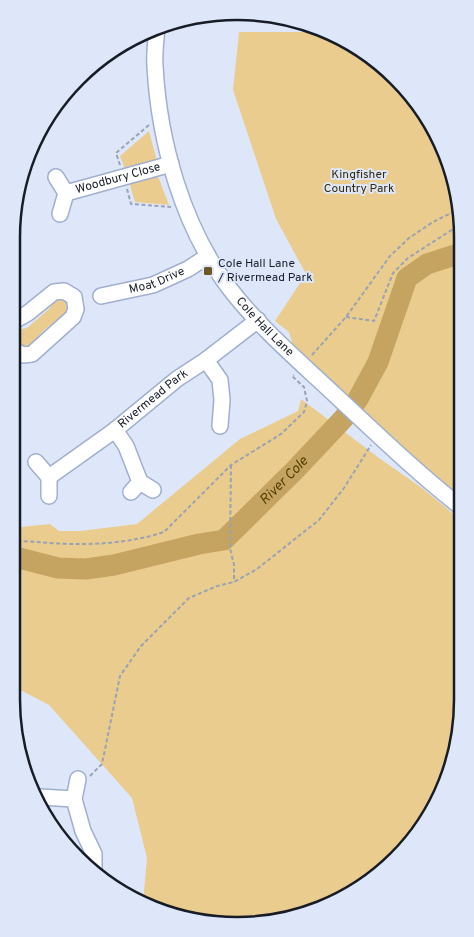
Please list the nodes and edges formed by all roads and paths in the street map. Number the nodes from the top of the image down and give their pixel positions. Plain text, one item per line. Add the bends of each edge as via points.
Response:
1 (153, 37) edge
2 (171, 164) junction
3 (56, 177) dead end
4 (66, 193) junction
5 (452, 212) edge
6 (60, 214) dead end
7 (454, 228) edge
8 (208, 256) junction
9 (101, 296) dead end
10 (346, 317) junction
11 (20, 318) edge
12 (258, 320) junction
13 (20, 353) edge
14 (206, 360) junction
15 (303, 364) junction
16 (220, 426) dead end
17 (115, 430) junction
18 (374, 431) junction
19 (36, 462) dead end
20 (232, 465) junction
21 (49, 477) junction
22 (153, 490) dead end
23 (49, 496) dead end
24 (454, 502) edge
25 (20, 540) edge
26 (234, 582) junction
27 (78, 779) joint
28 (43, 798) edge
29 (74, 799) junction
30 (94, 863) edge

1 - 2 street, Cole Hall Lane via 160,116
2 - 4 street, Woodbury Close
2 - 8 street, Cole Hall Lane via 194,230
3 - 4 street, Woodbury Close
4 - 6 street, Woodbury Close
5 - 10 path via 409,238 390,256
7 - 10 path via 408,258 393,273 374,321
8 - 9 street, Moat Drive via 153,285
8 - 12 street, Cole Hall Lane via 230,289
10 - 15 path
11 - 13 street via 54,292 64,290 74,297 73,317 32,354
12 - 14 street, Rivermead Park
12 - 15 street, Cole Hall Lane
14 - 16 street via 220,380
14 - 17 street, Rivermead Park via 177,379
15 - 18 street, Cole Hall Lane
15 - 20 path via 292,376 304,387 307,401 304,412 281,434
17 - 21 street, Rivermead Park
17 - 22 street via 126,446 135,487
18 - 24 street, Cole Hall Lane via 425,480
18 - 26 path via 344,488 319,520 257,569
19 - 21 street
20 - 25 path via 164,532 121,541 60,544
20 - 26 path via 230,548
21 - 23 street
26 - 27 path via 189,598 141,646 120,676 102,764 90,776
27 - 29 street
28 - 29 street
29 - 30 street via 94,854

